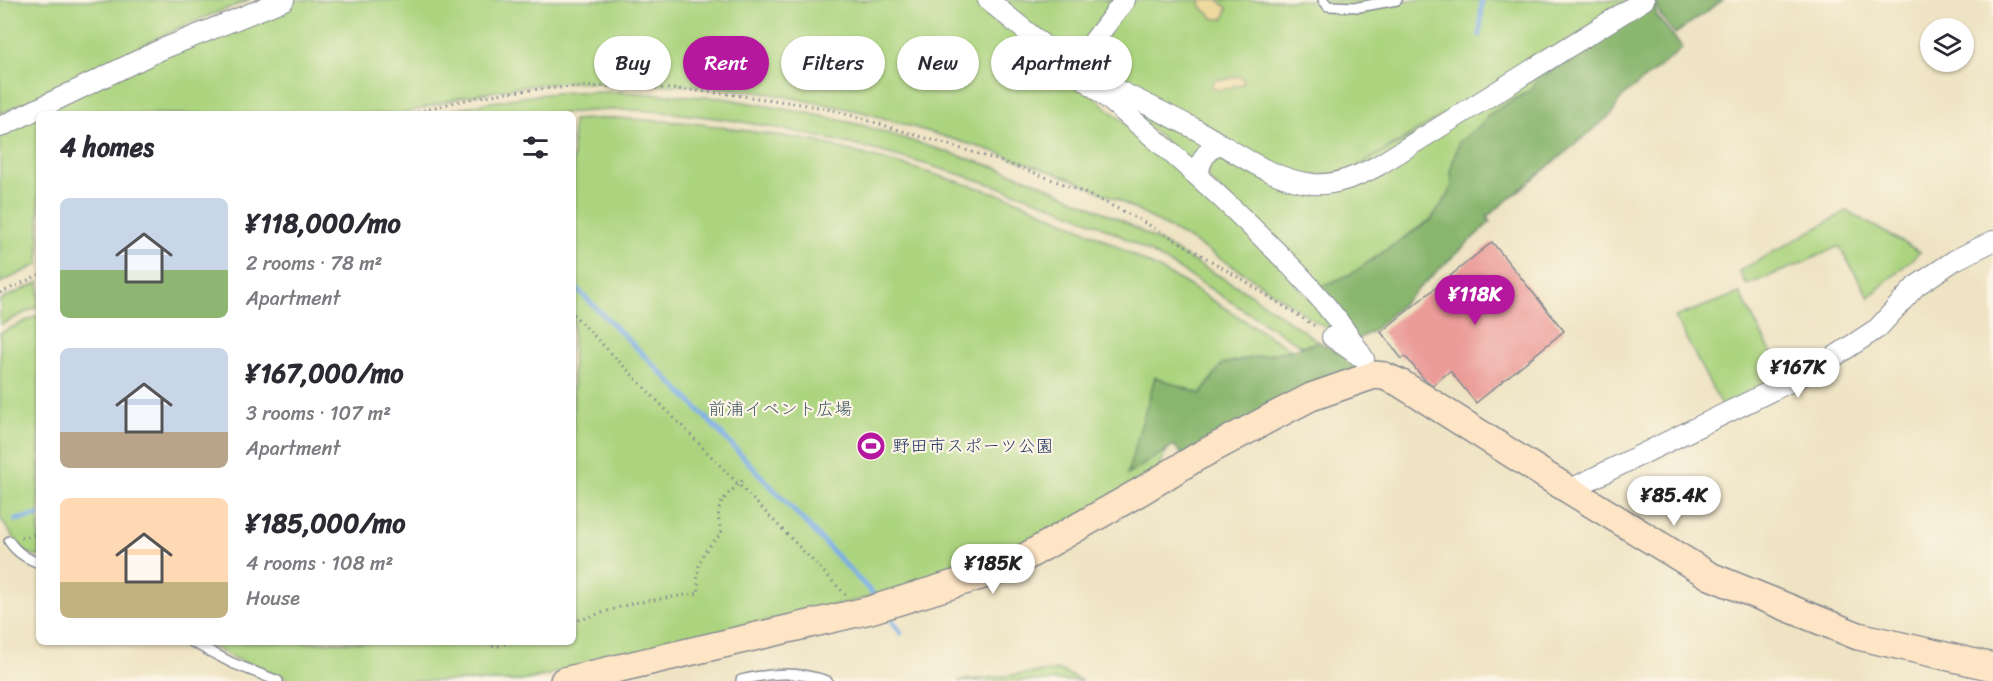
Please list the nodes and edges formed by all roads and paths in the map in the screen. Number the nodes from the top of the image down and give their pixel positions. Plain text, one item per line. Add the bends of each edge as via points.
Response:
1 (284, 0) edge
2 (988, 0) edge
3 (1125, 0) edge
4 (1323, 0) edge
5 (1397, 0) edge
6 (1644, 0) edge
7 (1033, 36) edge
8 (1097, 36) edge
9 (1098, 90) edge
10 (1116, 90) edge
11 (424, 111) edge
12 (0, 126) edge
13 (1220, 144) junction
14 (1199, 177) junction
15 (1993, 241) edge
16 (36, 276) edge
17 (0, 293) edge
18 (576, 318) edge
19 (1332, 337) joint
20 (1369, 367) junction
21 (744, 479) dead end
22 (738, 485) junction
23 (1569, 490) junction
24 (9, 541) dead end
25 (36, 562) edge
26 (862, 612) junction
27 (576, 621) edge
28 (198, 645) edge
29 (1993, 667) edge
30 (741, 680) edge
31 (278, 681) edge
32 (564, 681) edge
33 (827, 681) edge

1 - 12 street via 160,50
2 - 7 street
3 - 8 street
4 - 5 lane via 1328,6 1359,8
6 - 13 street via 1360,175 1329,183 1298,181 1263,170
9 - 14 street
10 - 13 street
11 - 19 path via 471,99 570,88 692,90 825,109 994,158 1106,203 1173,238
13 - 14 street via 1210,148 1200,165
14 - 20 street via 1305,280 1346,328
15 - 23 street via 1916,285 1878,328 1814,370
16 - 17 path
18 - 22 path
19 - 20 street
20 - 23 street
20 - 26 street via 1197,457 1006,567
21 - 22 path
22 - 26 path
22 - 27 path via 718,510 722,533 697,566 699,593 633,603
23 - 29 street via 1710,576 1858,636
24 - 25 lane via 24,557
26 - 32 street
28 - 31 lane
30 - 33 lane via 784,673

